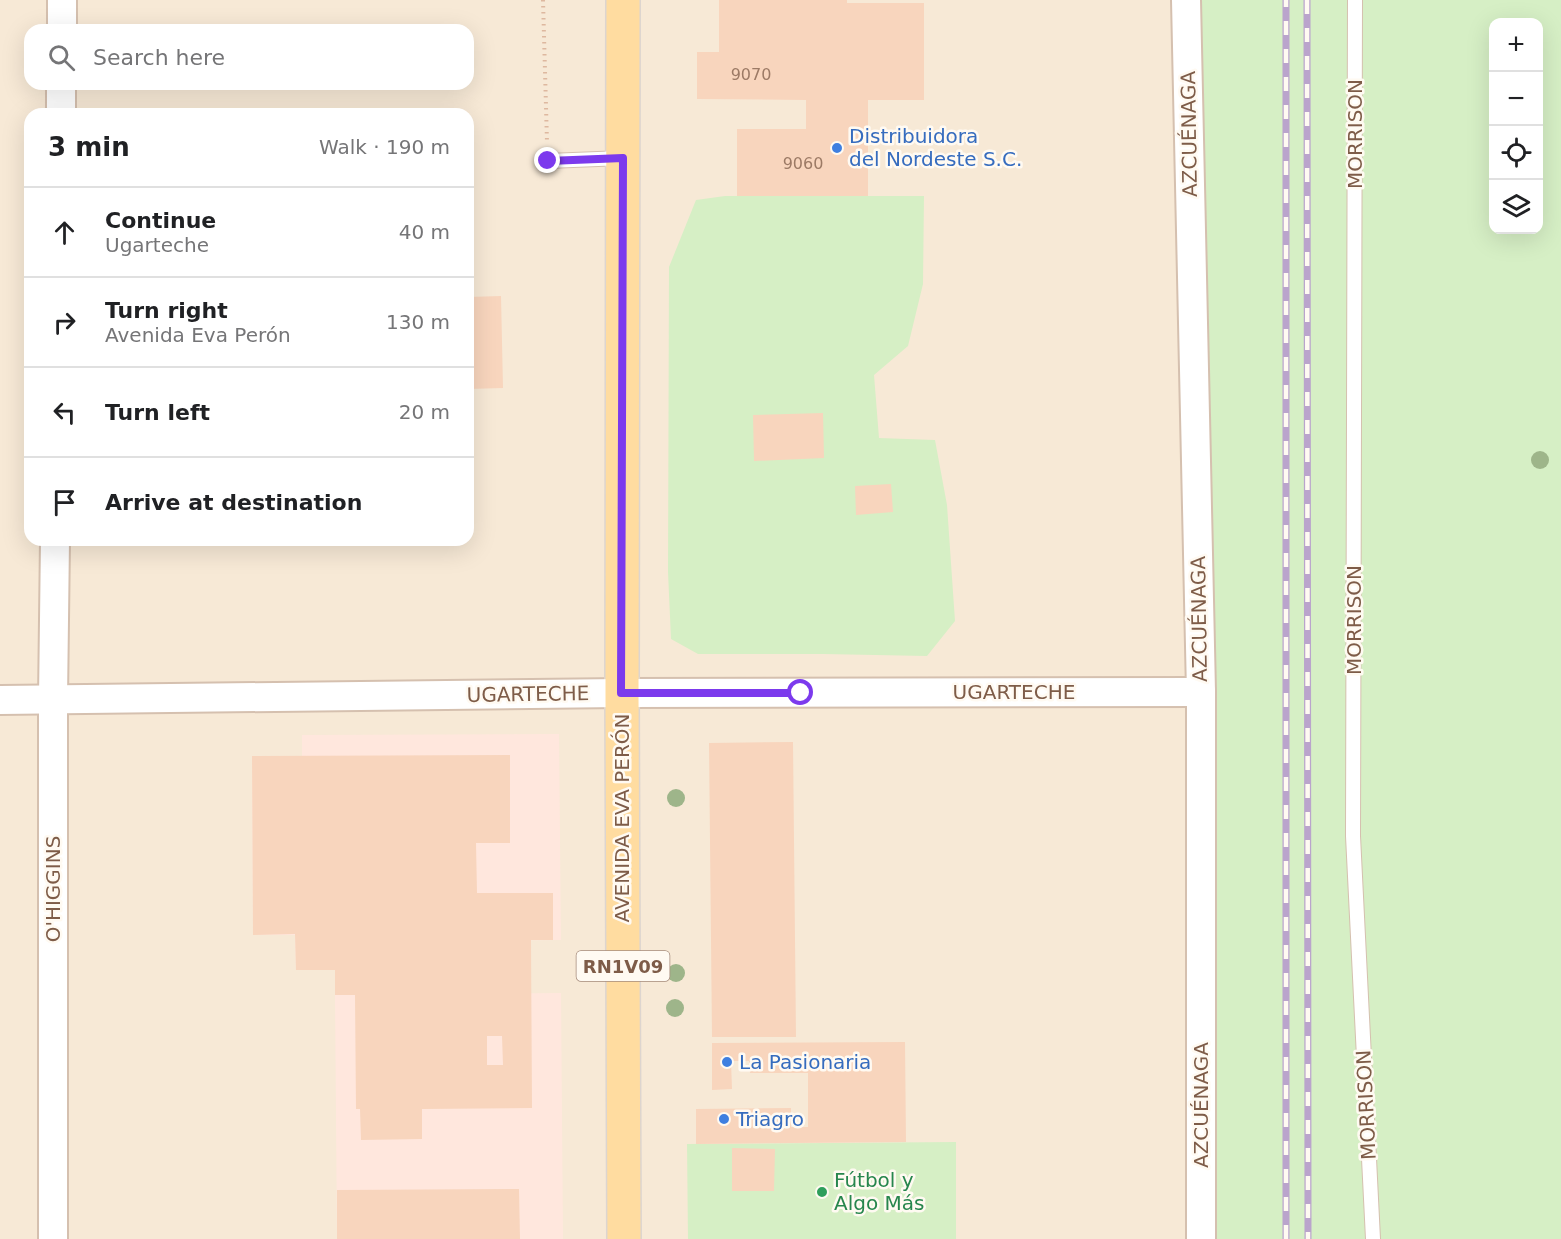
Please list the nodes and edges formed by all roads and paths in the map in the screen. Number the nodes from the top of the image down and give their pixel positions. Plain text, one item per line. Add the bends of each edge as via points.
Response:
1 (62, 0) edge
2 (543, 0) edge
3 (623, 0) edge
4 (1186, 0) edge
5 (1355, 0) edge
6 (62, 24) edge
7 (61, 90) edge
8 (61, 108) edge
9 (623, 158) junction
10 (548, 161) joint
11 (55, 546) edge
12 (1201, 692) junction
13 (621, 693) junction
14 (53, 699) junction
15 (0, 700) edge
16 (53, 1239) edge
17 (624, 1239) edge
18 (1201, 1239) edge
19 (1373, 1239) edge

1 - 6 street
2 - 10 path
3 - 9 main road, AVENIDA EVA PERÓN / RN1V09
4 - 12 street, AZCUÉNAGA
5 - 19 lane, MORRISON via 1353,836
7 - 8 street
9 - 10 lane
9 - 13 main road, AVENIDA EVA PERÓN / RN1V09
11 - 14 street, O'HIGGINS
12 - 13 street, UGARTECHE
12 - 18 street, AZCUÉNAGA
13 - 14 street, UGARTECHE
13 - 17 main road, AVENIDA EVA PERÓN / RN1V09
14 - 15 street, UGARTECHE
14 - 16 street, O'HIGGINS

